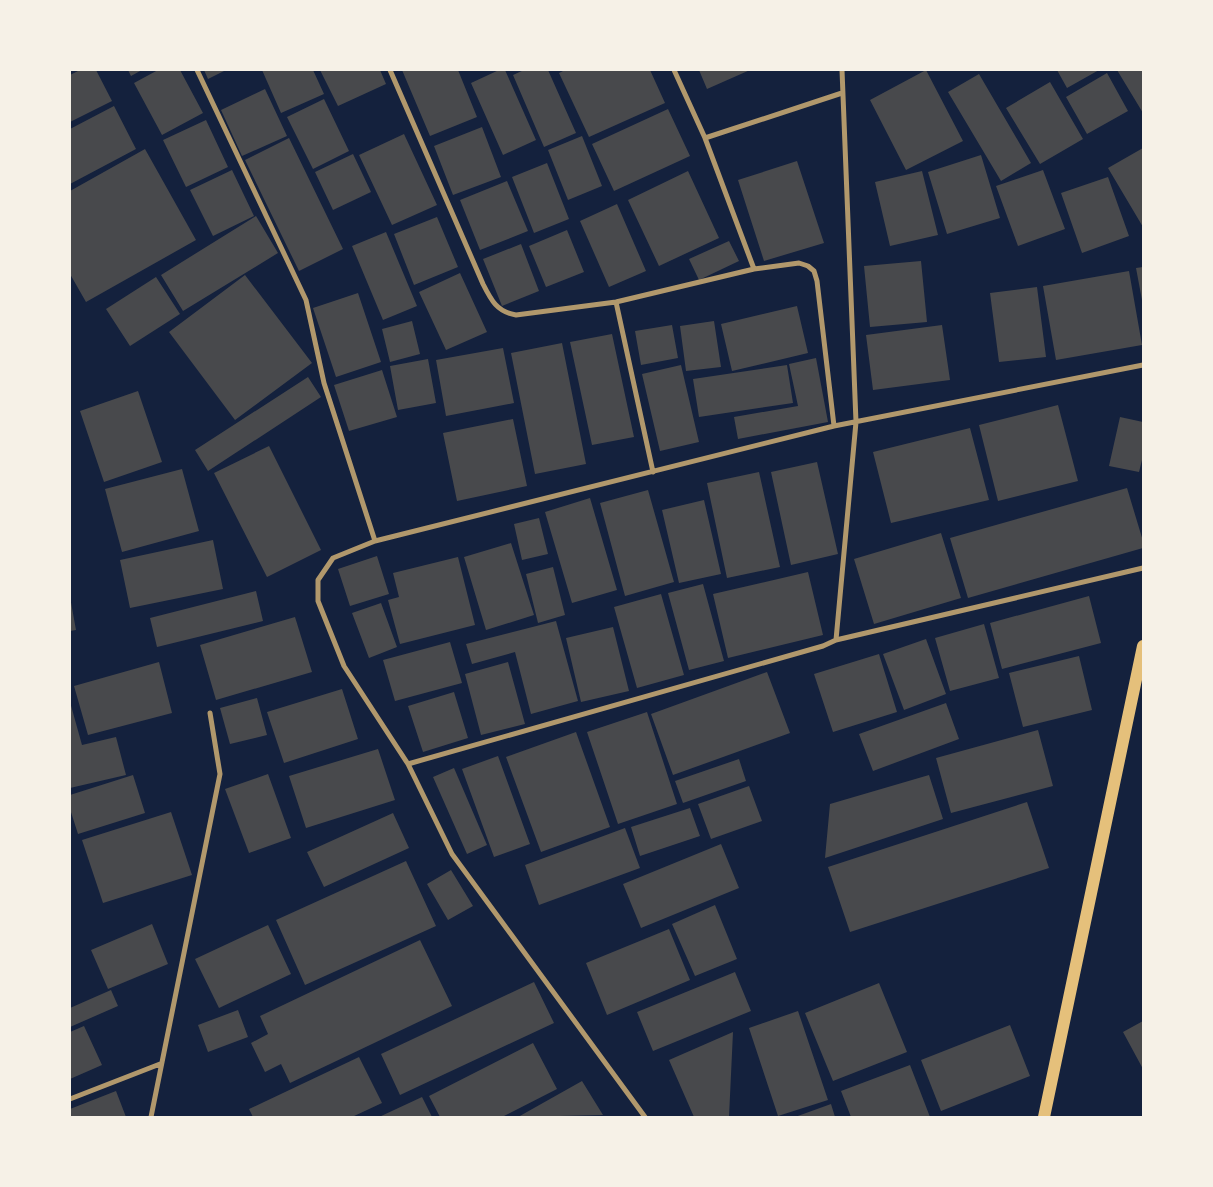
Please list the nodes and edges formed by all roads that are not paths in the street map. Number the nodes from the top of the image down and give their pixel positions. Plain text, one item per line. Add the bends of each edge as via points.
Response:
1 (198, 70) edge
2 (390, 70) edge
3 (674, 70) edge
4 (842, 70) edge
5 (842, 93) junction
6 (706, 138) junction
7 (754, 269) junction
8 (616, 302) junction
9 (1143, 365) edge
10 (856, 422) junction
11 (834, 426) junction
12 (653, 472) junction
13 (376, 541) junction
14 (1143, 568) edge
15 (836, 640) junction
16 (1143, 646) edge
17 (210, 714) dead end
18 (408, 764) junction
19 (160, 1064) junction
20 (70, 1099) edge
21 (151, 1117) edge
22 (645, 1117) edge
23 (1044, 1117) edge

1 - 13 street via 306,300 324,383
2 - 8 street via 483,284 497,308 505,314 516,315
3 - 6 street
4 - 5 street
5 - 6 street
5 - 10 street
6 - 7 street
7 - 8 street
7 - 11 street via 799,263 814,271
8 - 12 street
9 - 10 street
10 - 11 street
10 - 15 street
11 - 12 street
12 - 13 street
13 - 18 street via 333,558 318,580 318,601 344,666
14 - 15 street
15 - 18 street
16 - 23 main road
17 - 19 street via 220,774
18 - 22 street via 452,854
19 - 20 street
19 - 21 street

